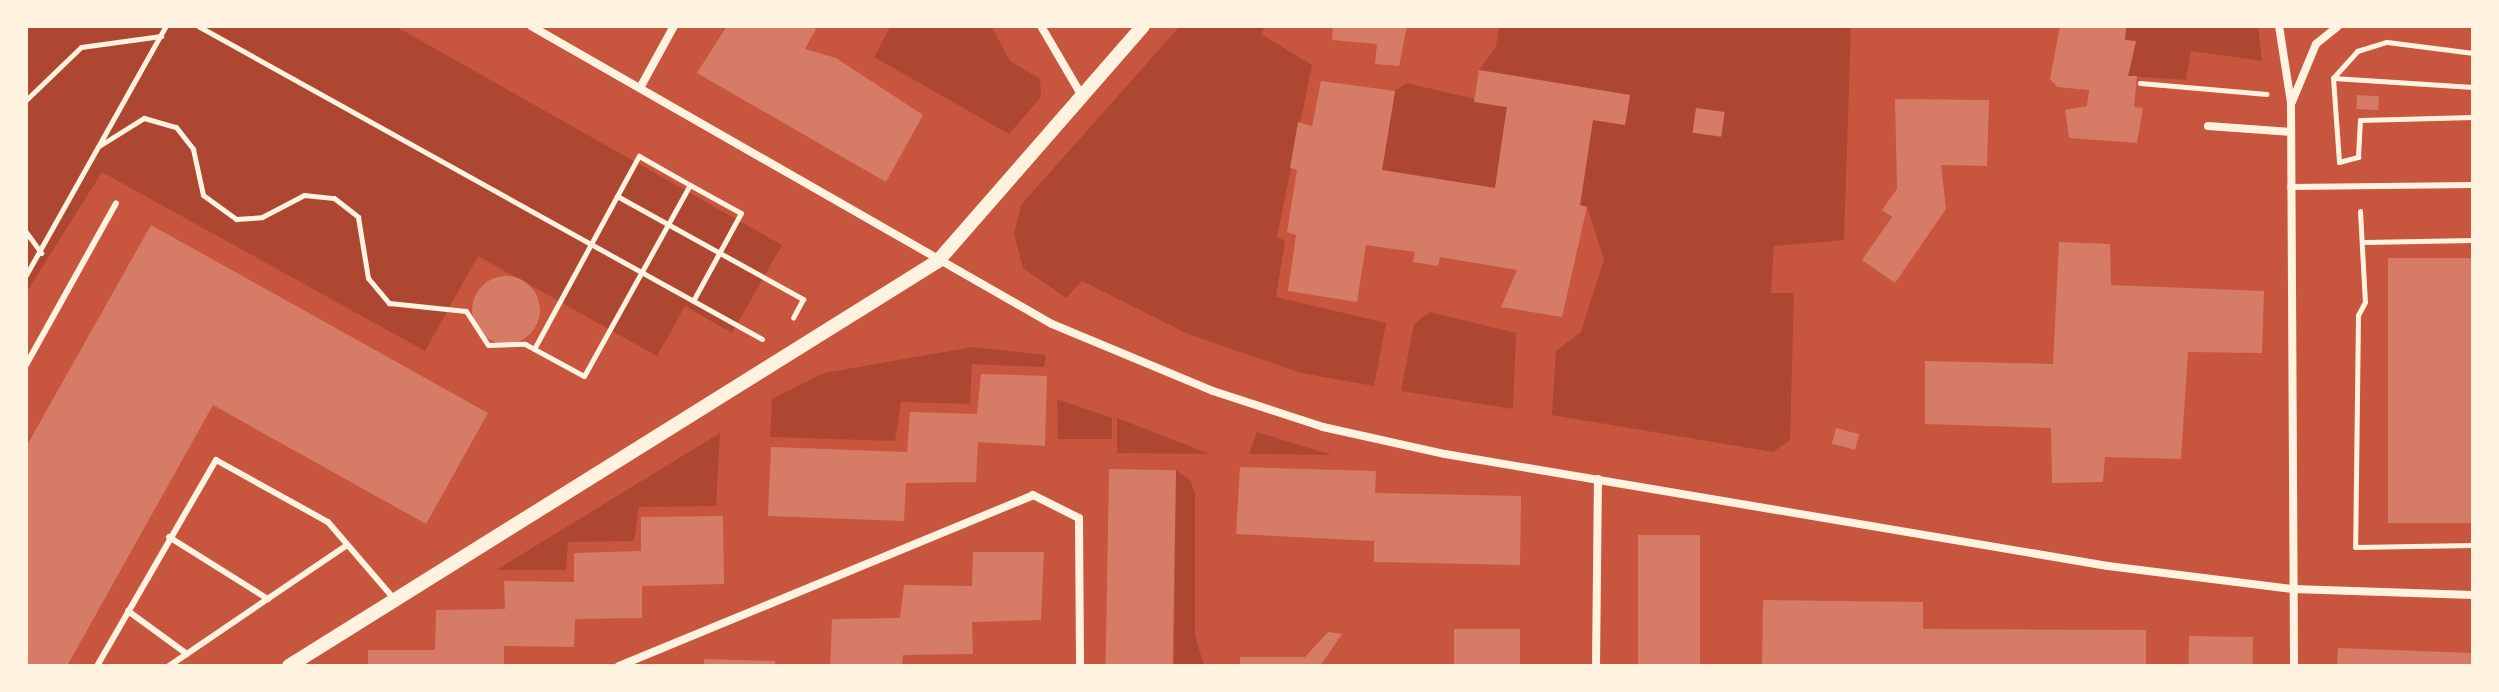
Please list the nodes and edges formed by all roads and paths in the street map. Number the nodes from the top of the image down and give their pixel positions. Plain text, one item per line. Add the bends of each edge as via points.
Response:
1 (166, 26) edge
2 (198, 26) edge
3 (531, 26) edge
4 (674, 26) edge
5 (1041, 26) edge
6 (1143, 26) edge
7 (2279, 26) edge
8 (2338, 26) edge
9 (161, 36) junction
10 (2473, 53) edge
11 (2333, 78) junction
12 (2140, 83) dead end
13 (2269, 85) dead end
14 (2473, 87) edge
15 (640, 88) junction
16 (1082, 96) junction
17 (26, 100) edge
18 (2291, 103) junction
19 (2473, 117) edge
20 (2208, 126) dead end
21 (2291, 132) junction
22 (99, 146) junction
23 (690, 185) junction
24 (2473, 185) edge
25 (2290, 187) junction
26 (617, 196) junction
27 (116, 203) dead end
28 (2354, 211) dead end
29 (668, 224) junction
30 (26, 232) edge
31 (2473, 240) edge
32 (2365, 242) junction
33 (591, 245) junction
34 (41, 253) junction
35 (719, 253) junction
36 (938, 261) junction
37 (641, 273) junction
38 (26, 275) edge
39 (693, 301) junction
40 (790, 323) dead end
41 (534, 349) junction
42 (794, 357) junction
43 (26, 365) edge
44 (1598, 479) junction
45 (169, 537) junction
46 (347, 545) junction
47 (2473, 545) edge
48 (2293, 589) junction
49 (2473, 595) edge
50 (268, 599) junction
51 (395, 600) junction
52 (128, 611) junction
53 (187, 654) junction
54 (97, 666) edge
55 (169, 666) edge
56 (289, 666) edge
57 (619, 666) edge
58 (1080, 666) edge
59 (1596, 666) edge
60 (2294, 666) edge

1 - 9 path
2 - 33 path
3 - 15 street
4 - 15 street
5 - 16 street
6 - 16 street
7 - 18 street
8 - 18 street via 2316,44
9 - 17 path via 106,38 81,47
9 - 22 path
10 - 11 path via 2387,42 2357,51
11 - 14 path
11 - 19 path via 2339,162 2358,157 2360,120
12 - 13 path via 2267,95
15 - 36 street
16 - 36 street
18 - 21 street
20 - 21 street
21 - 25 street
22 - 34 path
22 - 41 path via 144,118 176,127 193,149 203,195 236,219 262,217 304,195 334,198 358,217 368,278 389,303 466,311 488,345
23 - 26 path via 639,156
23 - 29 path
23 - 35 path via 741,213
24 - 25 lane
25 - 48 street
26 - 29 path
26 - 33 path
27 - 43 lane
28 - 32 path via 2365,211
29 - 35 path
29 - 37 path
30 - 34 path
31 - 32 path
32 - 47 path via 2355,547
33 - 37 path
33 - 41 path
34 - 38 path
35 - 39 path
35 - 40 path via 803,299
36 - 42 street
36 - 44 street via 1052,324 1213,391 1353,434
37 - 39 path
37 - 41 path via 584,376
39 - 42 path
42 - 51 street
44 - 48 street via 2092,563
44 - 59 street
45 - 46 lane via 204,473 220,460 328,522
45 - 50 lane
45 - 52 lane
46 - 50 lane
46 - 51 lane
48 - 49 street
48 - 60 street
50 - 53 lane
51 - 56 street
52 - 53 lane
52 - 54 lane
53 - 55 lane
57 - 58 street via 1033,495 1079,518

